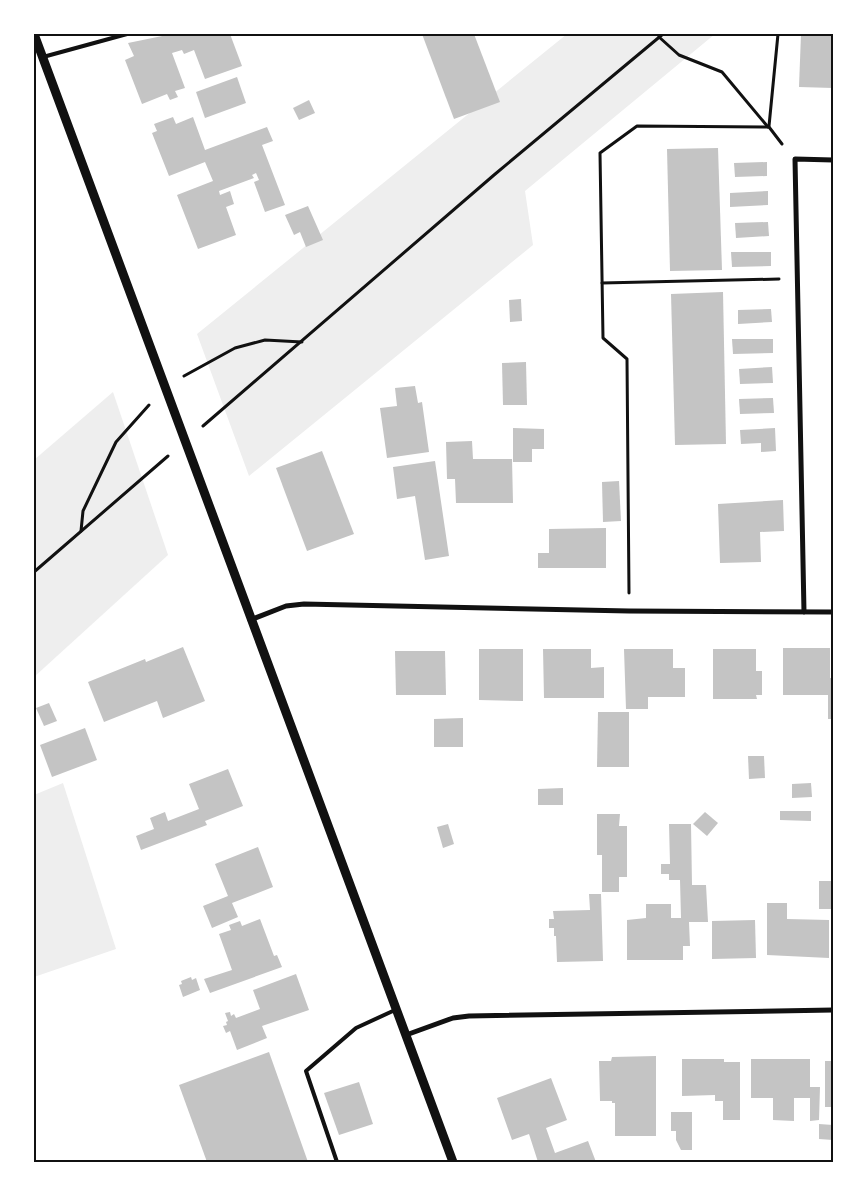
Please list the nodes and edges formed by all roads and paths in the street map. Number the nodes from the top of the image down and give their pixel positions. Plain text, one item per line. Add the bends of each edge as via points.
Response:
1 (34, 34) edge
2 (128, 34) edge
3 (778, 34) edge
4 (661, 35) edge
5 (42, 57) junction
6 (769, 127) junction
7 (795, 159) junction
8 (833, 160) edge
9 (798, 278) junction
10 (602, 283) junction
11 (303, 342) junction
12 (165, 387) junction
13 (247, 389) dead end
14 (132, 487) dead end
15 (81, 531) junction
16 (34, 572) edge
17 (629, 611) junction
18 (804, 612) junction
19 (833, 612) edge
20 (250, 620) junction
21 (395, 1010) junction
22 (833, 1010) edge
23 (406, 1035) junction
24 (337, 1162) edge
25 (453, 1162) edge

1 - 5 street
2 - 5 lane
3 - 6 path
4 - 6 path via 679,55 722,72
4 - 11 path
5 - 12 street
6 - 7 path
6 - 10 path via 637,126 600,153
7 - 8 street
7 - 9 street
9 - 10 path
9 - 18 street
10 - 17 path via 603,338 626,359
11 - 12 path via 265,340 235,348
11 - 13 path
12 - 15 path via 116,442 83,511
12 - 20 street
14 - 15 path
15 - 16 path
17 - 18 street
17 - 20 street via 304,604 286,606
18 - 19 street
20 - 21 street
21 - 23 street
21 - 24 lane via 356,1028 306,1071
22 - 23 street via 469,1016 453,1018
23 - 25 street

